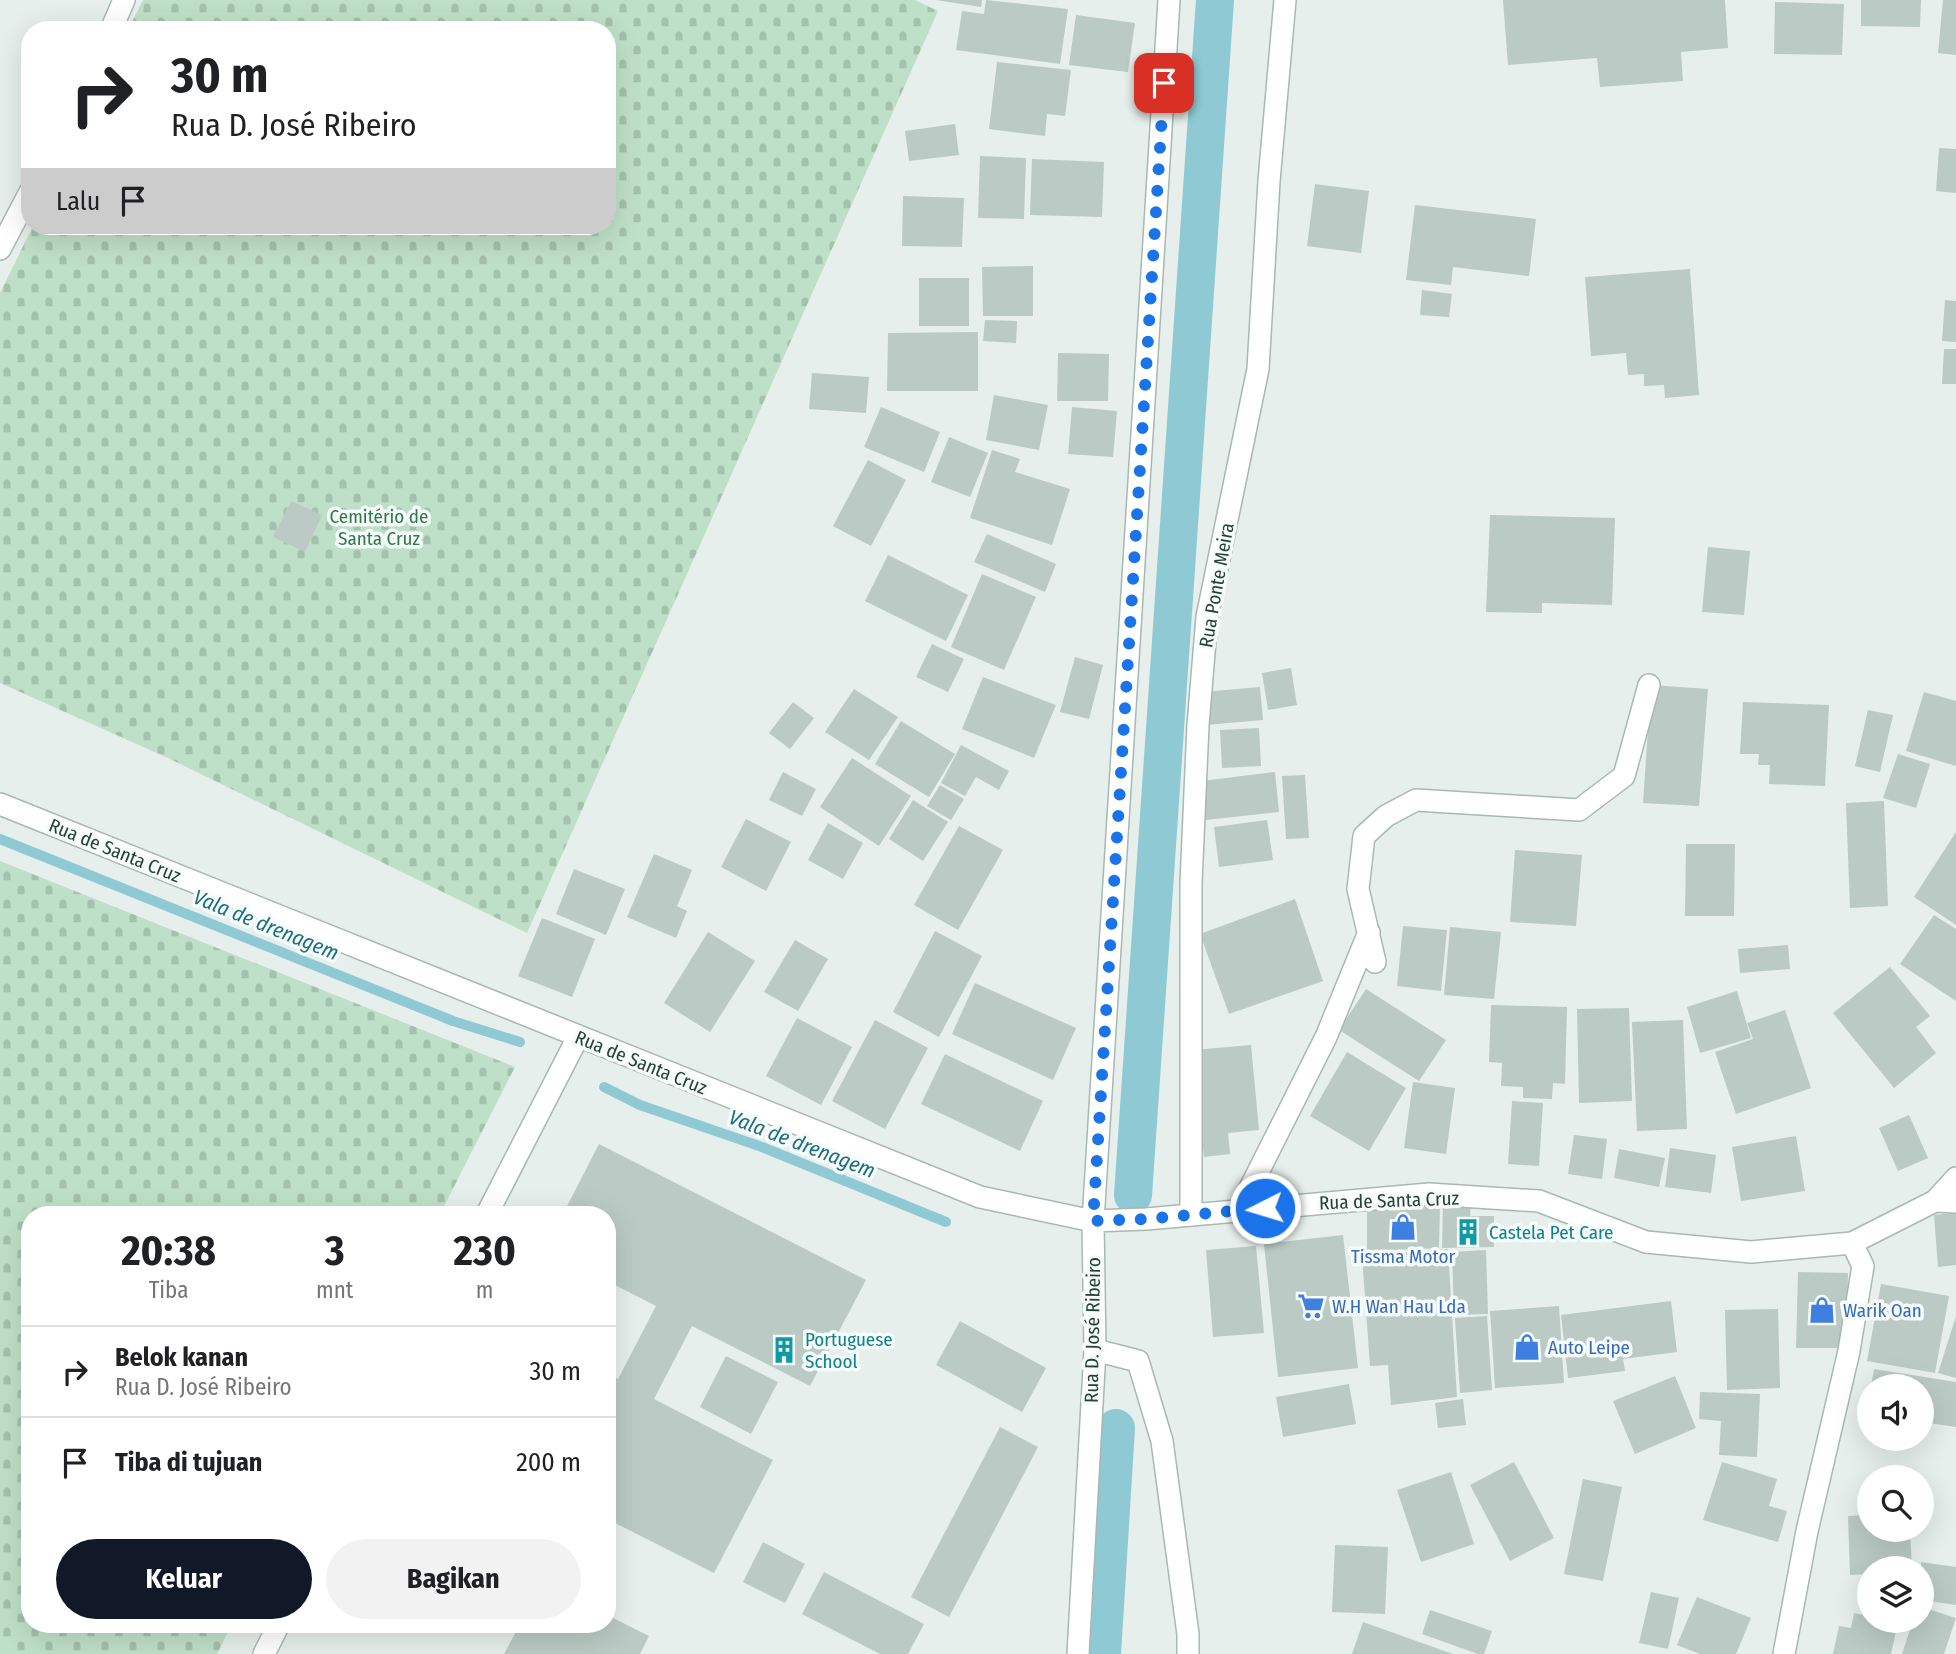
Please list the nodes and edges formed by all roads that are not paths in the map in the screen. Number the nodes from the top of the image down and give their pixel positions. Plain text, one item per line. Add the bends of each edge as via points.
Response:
1 (124, 0) edge
2 (1169, 0) edge
3 (1285, 0) edge
4 (115, 21) edge
5 (21, 209) edge
6 (0, 249) edge
7 (1649, 685) dead end
8 (0, 804) edge
9 (1368, 932) junction
10 (1375, 962) dead end
11 (578, 1037) junction
12 (1956, 1178) edge
13 (1946, 1201) edge
14 (491, 1206) edge
15 (1239, 1210) junction
16 (1191, 1215) junction
17 (1093, 1221) junction
18 (1853, 1243) junction
19 (1095, 1350) junction
20 (274, 1633) edge
21 (264, 1654) edge
22 (1078, 1654) edge
23 (1188, 1654) edge
24 (1784, 1654) edge

1 - 4 street
2 - 17 street, Rua D. José Ribeiro
3 - 16 street, Rua Ponte Meira via 1258,369 1207,617 1198,725 1191,883
5 - 6 street
7 - 9 street via 1624,776 1579,810 1416,800 1386,816 1364,836 1358,889
8 - 11 street, Rua de Santa Cruz
9 - 10 street
9 - 15 street via 1326,1037
11 - 14 street
11 - 17 street, Rua de Santa Cruz via 980,1196
12 - 13 street
13 - 18 street, Rua de Santa Cruz
15 - 16 street, Rua de Santa Cruz
15 - 18 street, Rua de Santa Cruz via 1429,1194 1539,1201 1646,1242 1751,1252
16 - 17 street, Rua de Santa Cruz
17 - 19 street, Rua D. José Ribeiro
18 - 24 street via 1863,1266 1853,1326
19 - 22 street, Rua D. José Ribeiro
19 - 23 street via 1138,1361 1162,1441
20 - 21 street

